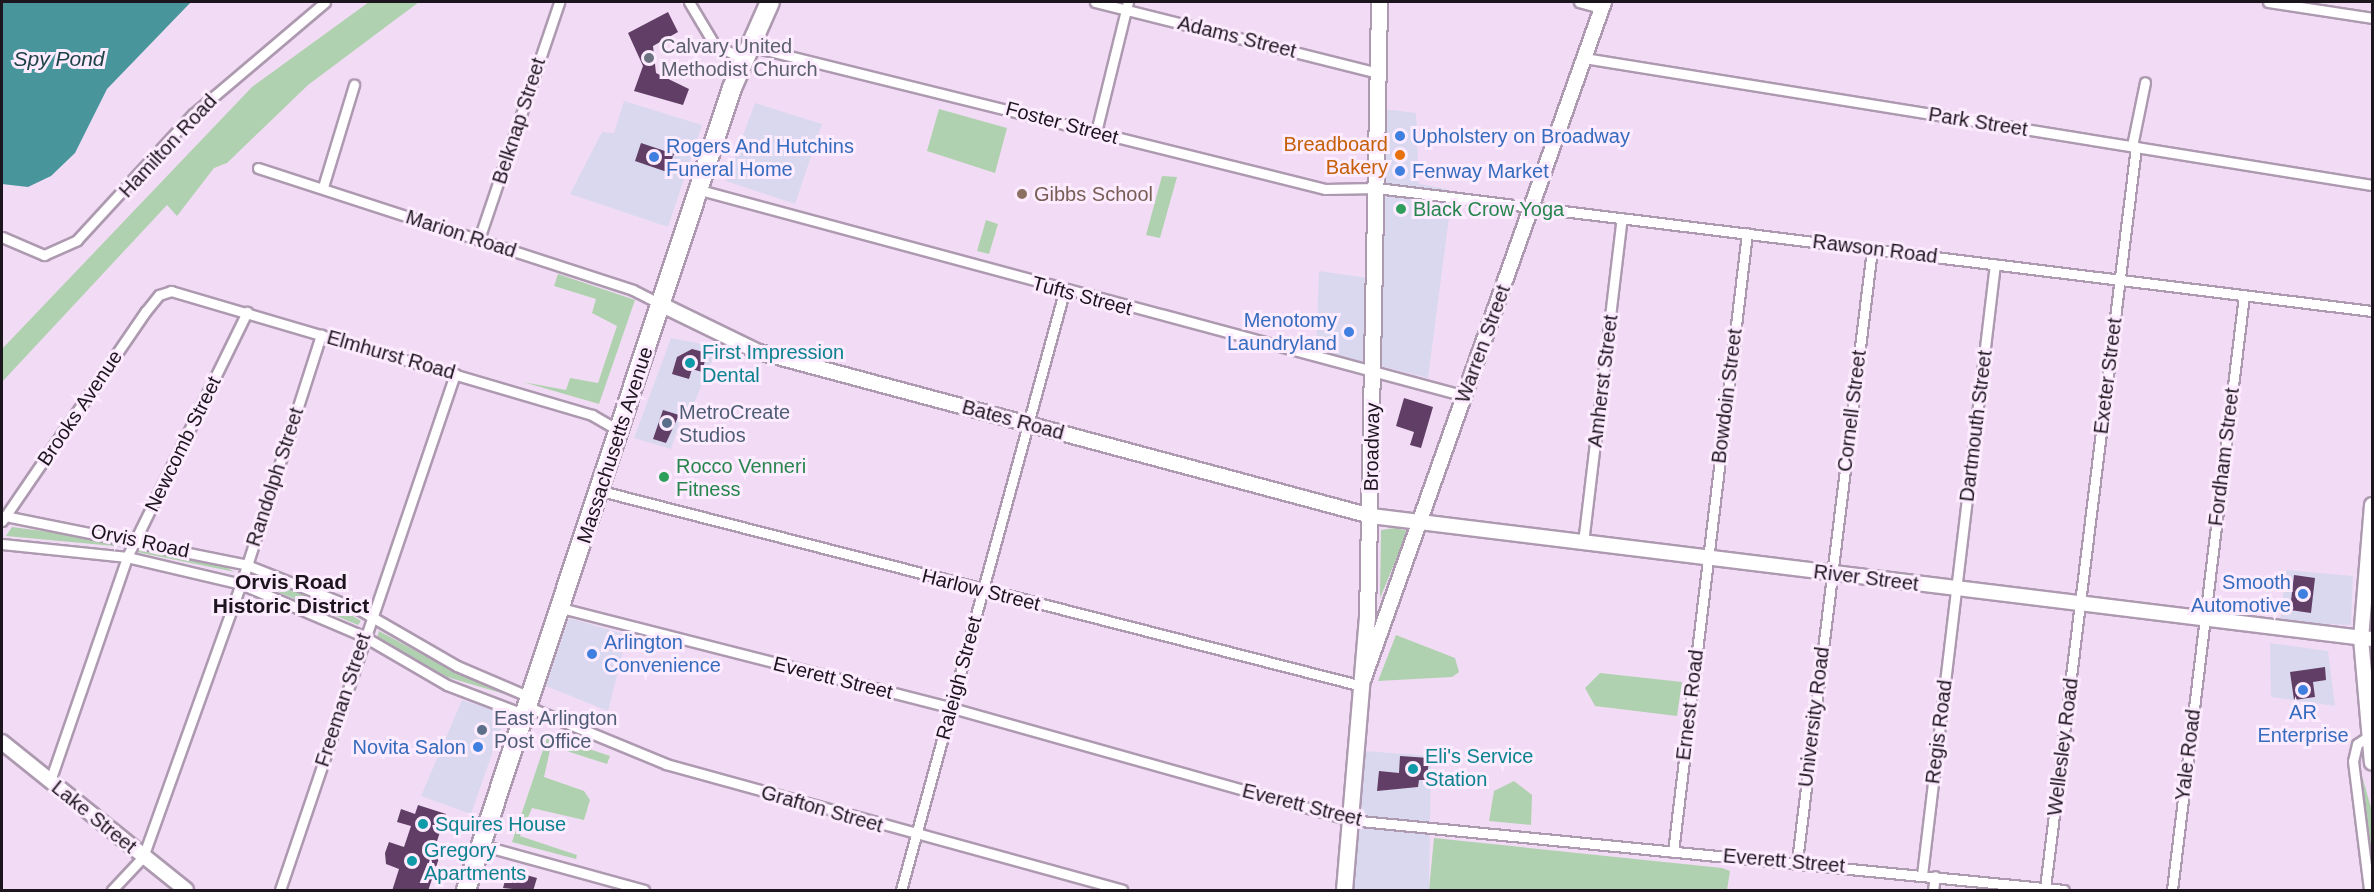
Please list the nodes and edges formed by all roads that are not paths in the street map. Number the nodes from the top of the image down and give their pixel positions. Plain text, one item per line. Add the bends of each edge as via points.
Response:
1 (325, 2) edge
2 (559, 2) edge
3 (689, 2) edge
4 (770, 2) edge
5 (1095, 2) edge
6 (1379, 2) edge
7 (1580, 2) edge
8 (2268, 2) edge
9 (1127, 5) edge
10 (1603, 5) edge
11 (2373, 18) edge
12 (746, 53) junction
13 (1584, 58) junction
14 (1378, 73) junction
15 (2145, 82) dead end
16 (354, 85) dead end
17 (1096, 132) junction
18 (2134, 147) junction
19 (258, 168) dead end
20 (2373, 185) edge
21 (323, 187) junction
22 (1377, 188) junction
23 (700, 190) junction
24 (1533, 207) junction
25 (1622, 218) junction
26 (1747, 233) junction
27 (2, 237) edge
28 (479, 240) junction
29 (1872, 249) junction
30 (1995, 264) junction
31 (2119, 279) junction
32 (1064, 292) junction
33 (159, 295) joint
34 (2244, 295) junction
35 (662, 305) junction
36 (2373, 311) edge
37 (247, 312) junction
38 (321, 334) junction
39 (454, 374) junction
40 (1373, 374) junction
41 (1465, 396) junction
42 (1027, 424) junction
43 (620, 431) junction
44 (601, 491) junction
45 (2373, 505) edge
46 (1371, 516) junction
47 (3, 519) edge
48 (1422, 524) junction
49 (136, 538) junction
50 (2, 543) edge
51 (1583, 543) junction
52 (127, 557) junction
53 (1708, 558) junction
54 (247, 565) junction
55 (1832, 574) junction
56 (241, 584) junction
57 (1956, 588) junction
58 (982, 591) junction
59 (2080, 606) junction
60 (561, 608) junction
61 (370, 617) junction
62 (2204, 620) junction
63 (363, 636) junction
64 (2367, 639) edge
65 (1362, 686) junction
66 (529, 706) junction
67 (952, 708) junction
68 (2369, 735) junction
69 (2, 742) edge
70 (2373, 763) edge
71 (50, 781) junction
72 (1350, 820) junction
73 (916, 835) junction
74 (481, 845) junction
75 (1673, 852) junction
76 (143, 856) junction
77 (1797, 861) junction
78 (1922, 875) junction
79 (1935, 876) junction
80 (2370, 887) edge
81 (2045, 888) junction
82 (2062, 890) edge
83 (112, 891) edge
84 (186, 891) edge
85 (280, 891) edge
86 (466, 891) edge
87 (644, 891) edge
88 (900, 891) edge
89 (1122, 891) edge
90 (1344, 891) edge
91 (1933, 891) edge
92 (2172, 891) edge

1 - 27 street, Hamilton Road via 193,114 77,240 44,255
2 - 28 street, Belknap Street
3 - 12 street, Foster Street via 714,44
4 - 12 highway, Massachusetts Avenue
5 - 9 street, Adams Street
6 - 14 main road, Broadway
7 - 10 street
8 - 11 street
9 - 14 street, Adams Street
9 - 17 street
10 - 13 street, Warren Street
12 - 17 street, Foster Street
12 - 23 highway, Massachusetts Avenue
13 - 18 street, Park Street
13 - 24 street, Warren Street
14 - 22 main road, Broadway
15 - 18 street, Exeter Street
16 - 21 street
17 - 22 street, Foster Street via 1325,189
18 - 20 street, Park Street
18 - 31 street, Exeter Street
19 - 21 street, Marion Road
21 - 28 street, Marion Road
22 - 24 street, Rawson Road
22 - 40 main road, Broadway
23 - 32 street, Tufts Street
23 - 35 highway, Massachusetts Avenue
24 - 25 street, Rawson Road
24 - 41 street, Warren Street
25 - 26 street, Rawson Road
25 - 51 street, Amherst Street
26 - 29 street, Rawson Road
26 - 53 street, Bowdoin Street
28 - 35 street, Marion Road
29 - 30 street, Rawson Road
29 - 55 street, Cornell Street
30 - 31 street, Rawson Road
30 - 57 street, Dartmouth Street
31 - 34 street, Rawson Road
31 - 59 street, Exeter Street
32 - 40 street, Tufts Street
32 - 42 street, Raleigh Street
33 - 37 street, Elmhurst Road via 171,291
33 - 47 street, Brooks Avenue
34 - 36 street, Rawson Road
34 - 62 street, Fordham Street
35 - 42 street, Bates Road via 759,352
35 - 43 highway, Massachusetts Avenue
37 - 38 street, Elmhurst Road
37 - 49 street, Newcomb Street
38 - 39 street, Elmhurst Road
38 - 54 street, Randolph Street
39 - 43 street, Elmhurst Road via 592,415
39 - 61 street, Freeman Street
40 - 41 street, Tufts Street
40 - 46 main road, Broadway
41 - 48 street, Warren Street
42 - 46 street, Bates Road
42 - 58 street, Raleigh Street
43 - 44 highway, Massachusetts Avenue
44 - 58 street, Harlow Street
44 - 60 highway, Massachusetts Avenue
45 - 64 street
46 - 48 street, River Street
46 - 65 main road, Broadway
47 - 49 street, Orvis Road
48 - 51 street, River Street
48 - 65 street, Warren Street
49 - 52 street, Newcomb Street
49 - 54 street, Orvis Road
50 - 52 street, Orvis Road
51 - 53 street, River Street
52 - 56 street, Orvis Road
52 - 71 street, Newcomb Street
53 - 55 street, River Street
53 - 75 street, Ernest Road
54 - 56 street, Randolph Street
54 - 61 street, Orvis Road
55 - 57 street, River Street
55 - 77 street, University Road
56 - 63 street, Orvis Road
56 - 76 street, Randolph Street
57 - 59 street, River Street
57 - 78 street, Regis Road
58 - 65 street, Harlow Street
58 - 67 street, Raleigh Street
59 - 62 street, River Street
59 - 81 street, Wellesley Road
60 - 66 highway, Massachusetts Avenue
60 - 67 street, Everett Street
61 - 63 street, Freeman Street
61 - 66 street, Orvis Road
62 - 64 street, River Street
62 - 92 street, Yale Road
63 - 66 street, Orvis Road via 447,686
63 - 85 street, Freeman Street
64 - 68 street
65 - 72 main road, Broadway
66 - 73 street, Grafton Street via 666,764
66 - 74 highway, Massachusetts Avenue
67 - 72 street, Everett Street
67 - 73 street, Raleigh Street
68 - 70 street
68 - 80 street via 2354,752
69 - 71 street, Lake Street
71 - 76 street, Lake Street
72 - 75 street, Everett Street
72 - 90 main road, Broadway
73 - 88 street, Raleigh Street
73 - 89 street, Grafton Street
74 - 86 highway, Massachusetts Avenue
74 - 87 street
75 - 77 street, Everett Street
76 - 83 street
76 - 84 street, Lake Street
77 - 78 street, Everett Street
78 - 79 street, Everett Street
79 - 81 street, Everett Street
79 - 91 street
81 - 82 street, Everett Street

